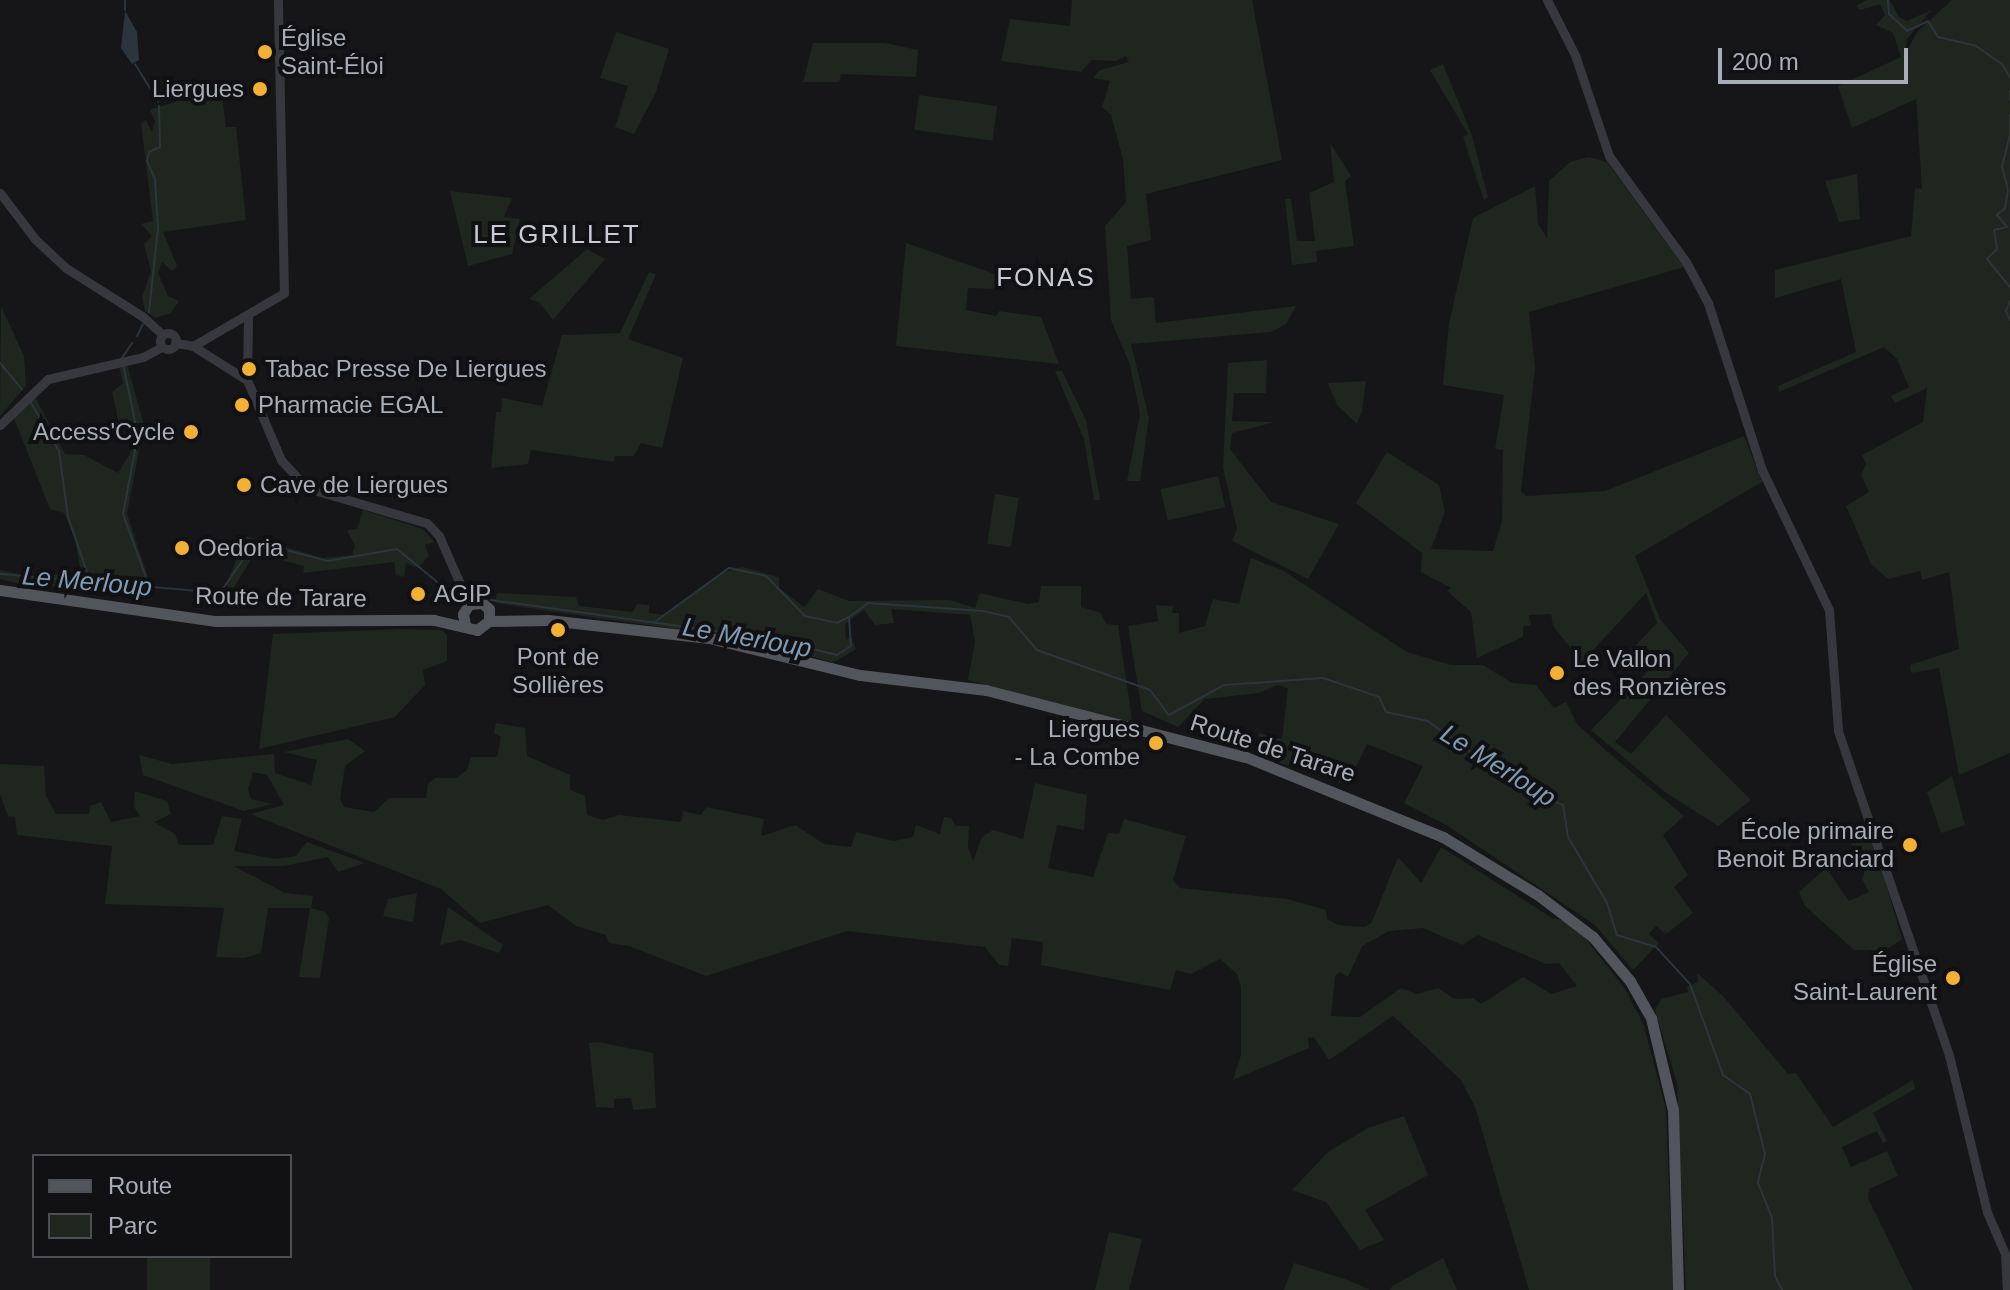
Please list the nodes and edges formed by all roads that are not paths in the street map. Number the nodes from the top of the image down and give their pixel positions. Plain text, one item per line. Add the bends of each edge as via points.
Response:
1 (278, 0) edge
2 (1547, 0) edge
3 (0, 193) edge
4 (248, 317) junction
5 (163, 335) junction
6 (175, 343) junction
7 (193, 346) junction
8 (162, 347) junction
9 (247, 380) junction
10 (0, 425) edge
11 (0, 588) edge
12 (466, 614) junction
13 (490, 617) junction
14 (1678, 1290) edge
15 (2007, 1290) edge

1 - 4 street via 284,289
2 - 15 street via 1575,55 1609,156 1686,262 1708,303 1755,452 1829,610 1838,731 1949,1055 2007,1269
3 - 5 street via 35,239 66,268
4 - 7 street
4 - 9 street
5 - 6 street via 173,335
5 - 8 street
6 - 7 street
6 - 8 street
7 - 9 street
8 - 10 street via 48,379
9 - 12 street via 292,478 317,493 410,514 427,523 439,536
11 - 12 main road, Route de Tarare via 216,621 434,620
12 - 13 main road via 482,603
12 - 13 main road, Route de Tarare via 477,630
13 - 14 main road, Route de Tarare via 709,638 860,675 1009,696 1246,757 1406,818 1459,846 1593,937 1630,981 1651,1018 1673,1110

